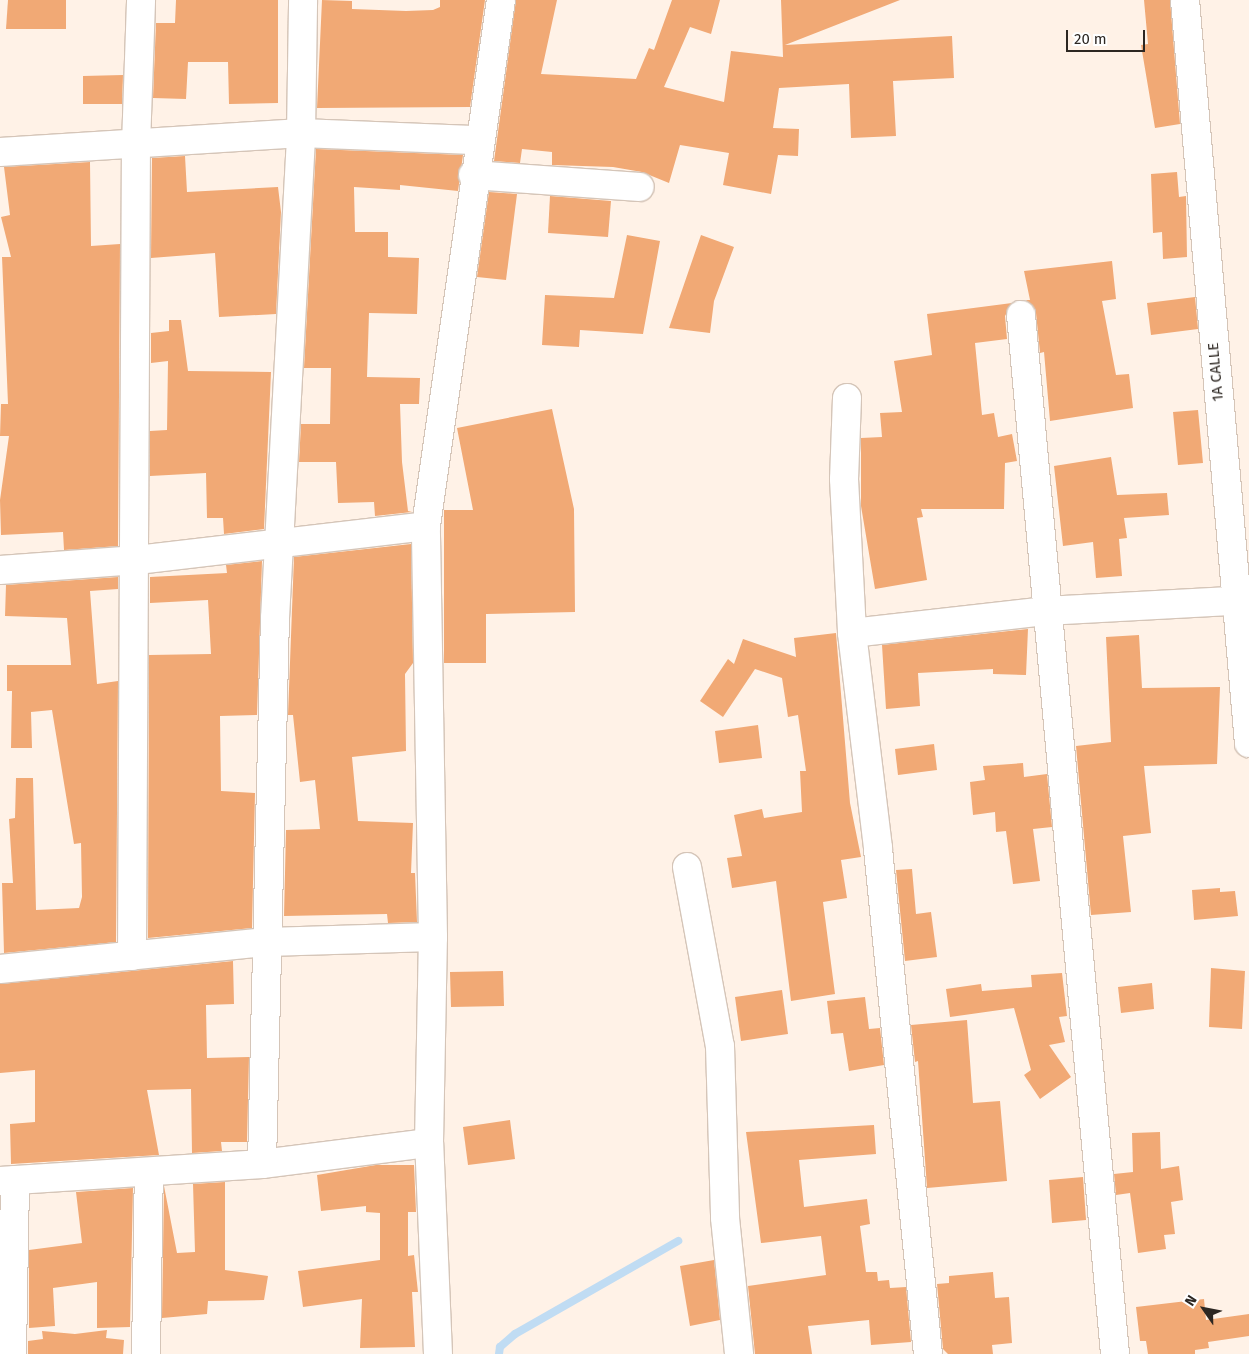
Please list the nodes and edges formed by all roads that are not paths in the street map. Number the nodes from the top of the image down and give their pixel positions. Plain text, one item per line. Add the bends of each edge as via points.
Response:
1 (141, 0) edge
2 (303, 0) edge
3 (501, 0) edge
4 (1184, 0) edge
5 (300, 132) junction
6 (478, 140) junction
7 (136, 145) junction
8 (0, 152) edge
9 (474, 175) junction
10 (640, 187) dead end
11 (1021, 315) dead end
12 (847, 398) dead end
13 (426, 526) junction
14 (279, 545) junction
15 (137, 560) junction
16 (0, 570) edge
17 (1242, 601) edge
18 (1045, 611) junction
19 (852, 633) junction
20 (1249, 743) edge
21 (687, 867) dead end
22 (433, 937) junction
23 (267, 942) junction
24 (132, 956) junction
25 (0, 969) edge
26 (429, 1143) junction
27 (262, 1164) junction
28 (149, 1172) junction
29 (8, 1181) edge
30 (12, 1354) edge
31 (146, 1354) edge
32 (438, 1354) edge
33 (739, 1354) edge
34 (928, 1354) edge
35 (1115, 1354) edge

1 - 7 street
2 - 5 street
3 - 6 street
4 - 17 street, 1A CALLE
5 - 6 street
5 - 7 street
5 - 14 street
6 - 9 street
7 - 8 street
7 - 15 street
9 - 10 street
9 - 13 street
11 - 18 street
12 - 19 street via 844,479
13 - 14 street
13 - 22 street
14 - 15 street
14 - 23 street
15 - 16 street
15 - 24 street
17 - 18 street
17 - 20 street, 1A CALLE
18 - 19 street
18 - 35 street
19 - 34 street via 878,849
21 - 33 street via 720,1046 725,1218
22 - 23 street
22 - 26 street
23 - 24 street
23 - 27 street
24 - 25 street
26 - 27 street
26 - 32 street
27 - 28 street
28 - 29 street
28 - 31 street
29 - 30 street

